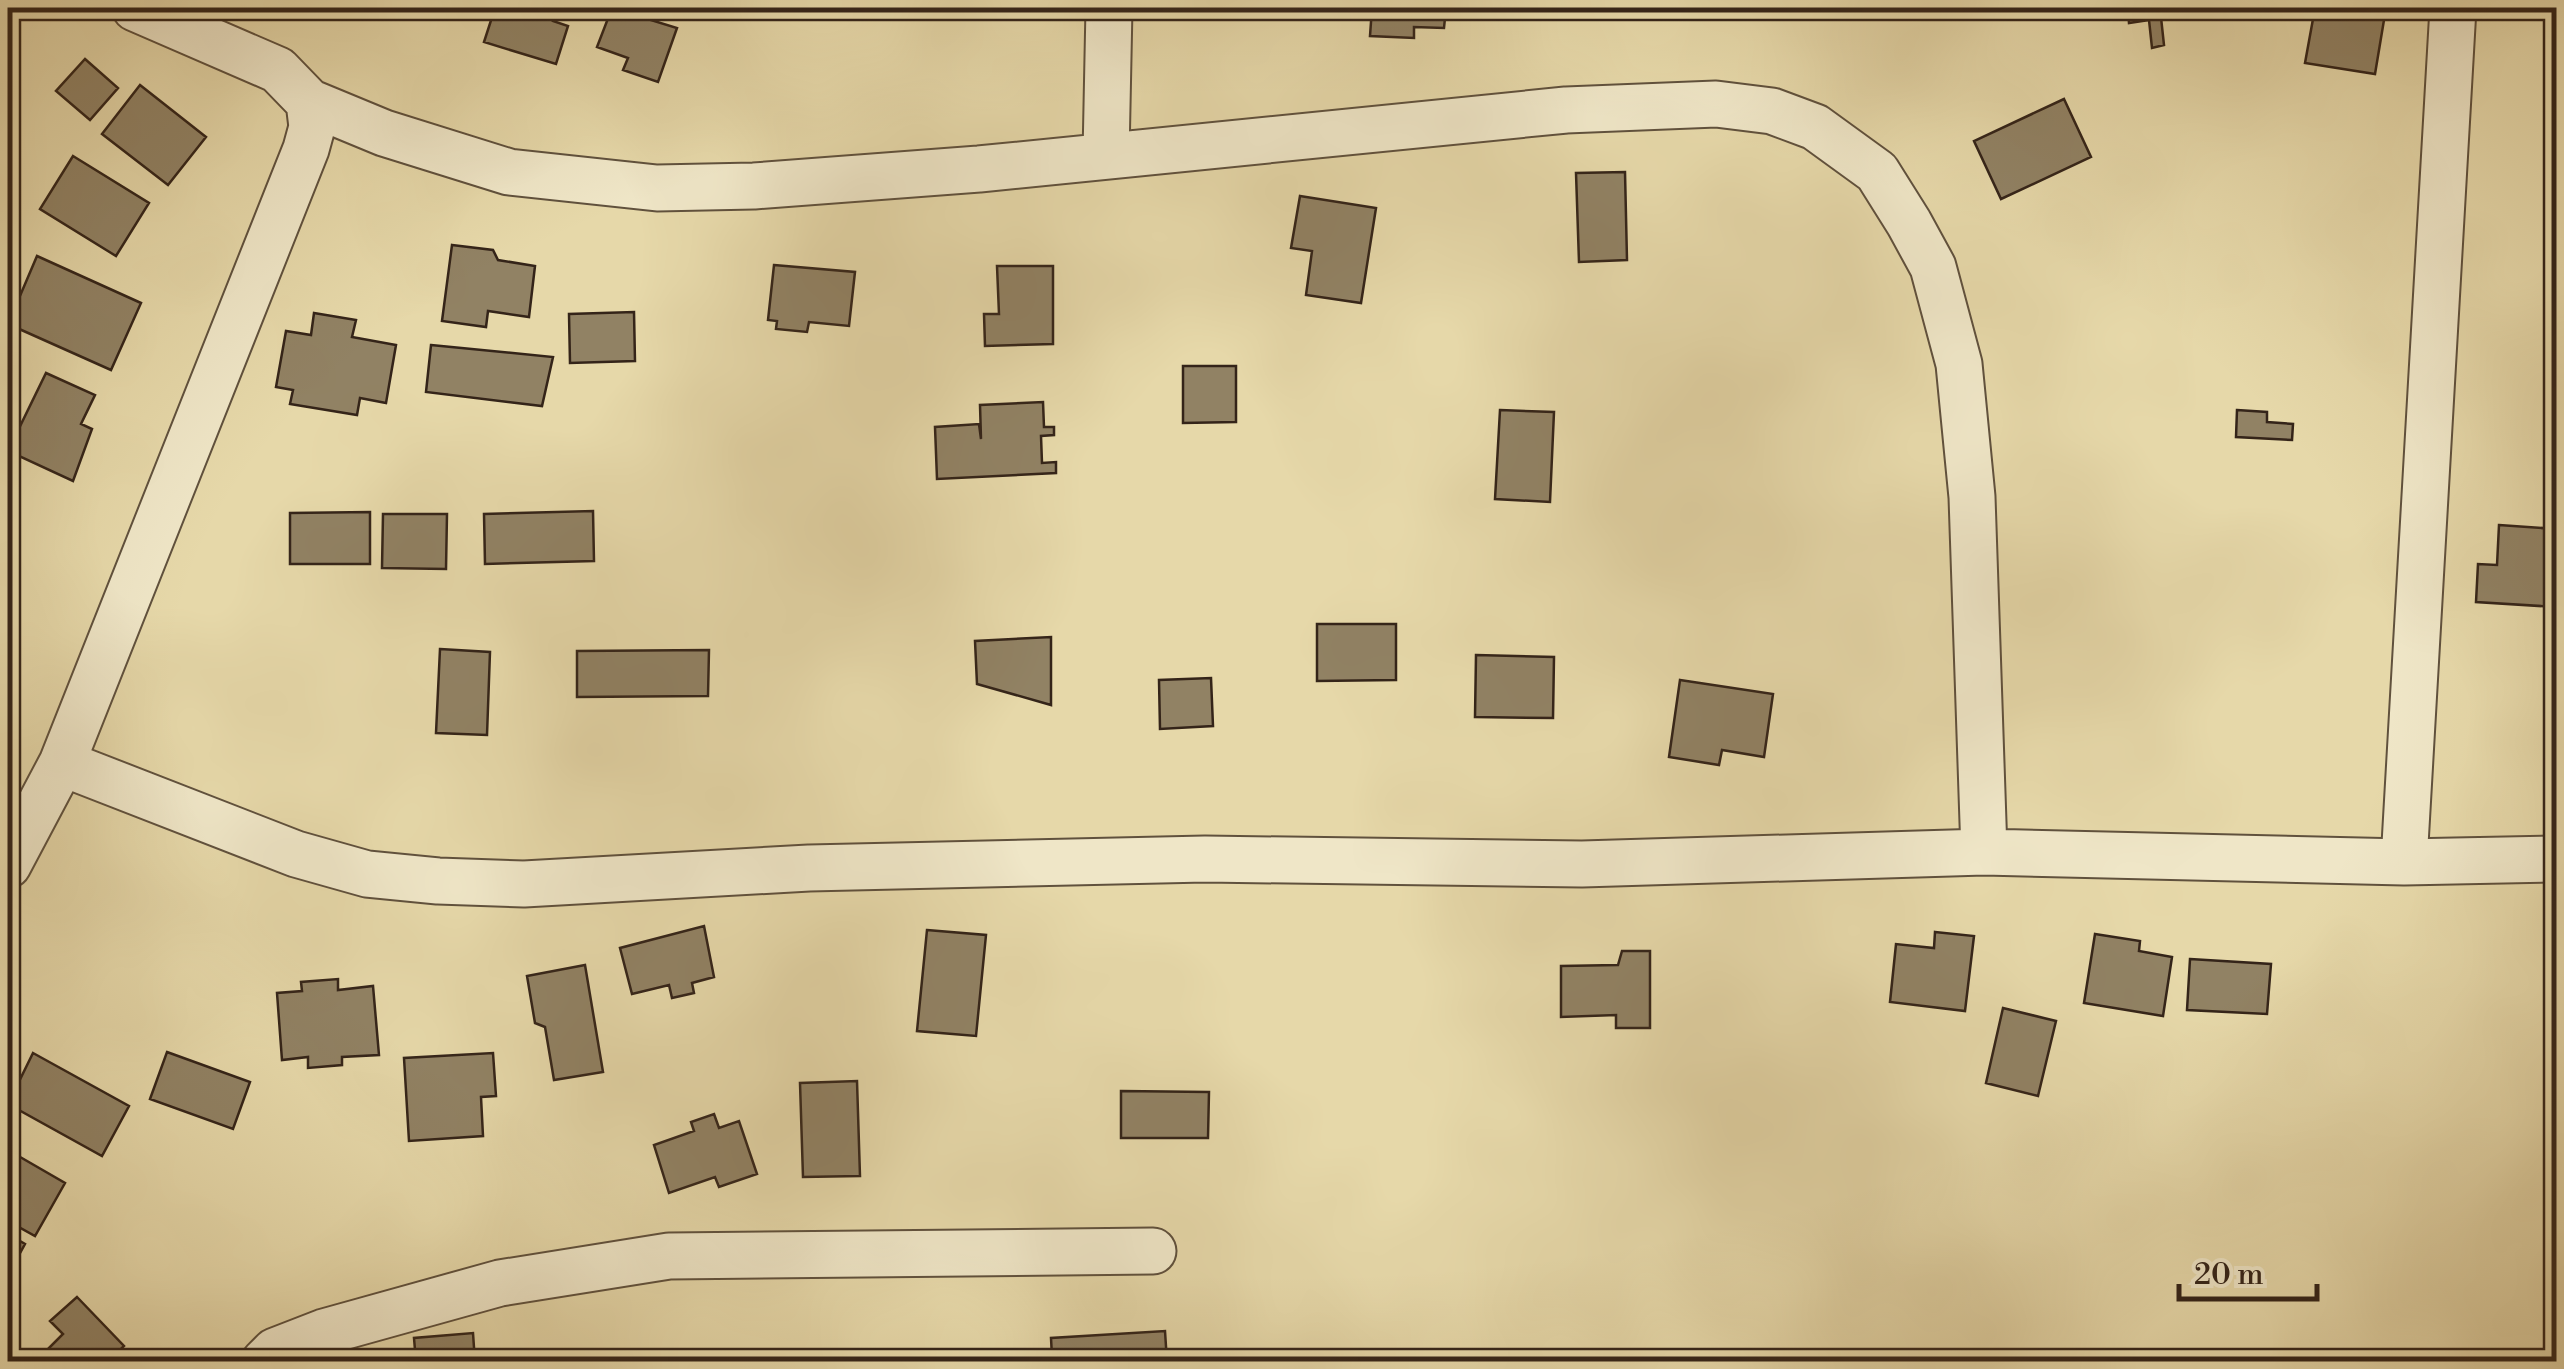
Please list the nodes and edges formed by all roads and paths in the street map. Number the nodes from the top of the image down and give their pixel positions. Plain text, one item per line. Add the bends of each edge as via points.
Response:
1 (135, 8) edge
2 (1109, 8) edge
3 (2453, 8) edge
4 (309, 102) junction
5 (1106, 155) junction
6 (62, 763) junction
7 (1984, 852) junction
8 (2556, 859) edge
9 (2404, 862) junction
10 (8, 864) edge
11 (1153, 1251) dead end
12 (264, 1362) edge

1 - 4 street via 278,70
2 - 5 street
3 - 9 street
4 - 5 street via 508,172 657,188 754,186
4 - 6 street via 306,149
5 - 7 street via 1566,110 1716,104 1772,111 1846,145 1878,172 1933,267 1959,364 1972,497
6 - 7 street via 296,854 367,874 438,881 524,884 809,868 1165,860 1582,864
6 - 10 street
7 - 9 street
8 - 9 street
11 - 12 street via 669,1256 500,1283 324,1332

